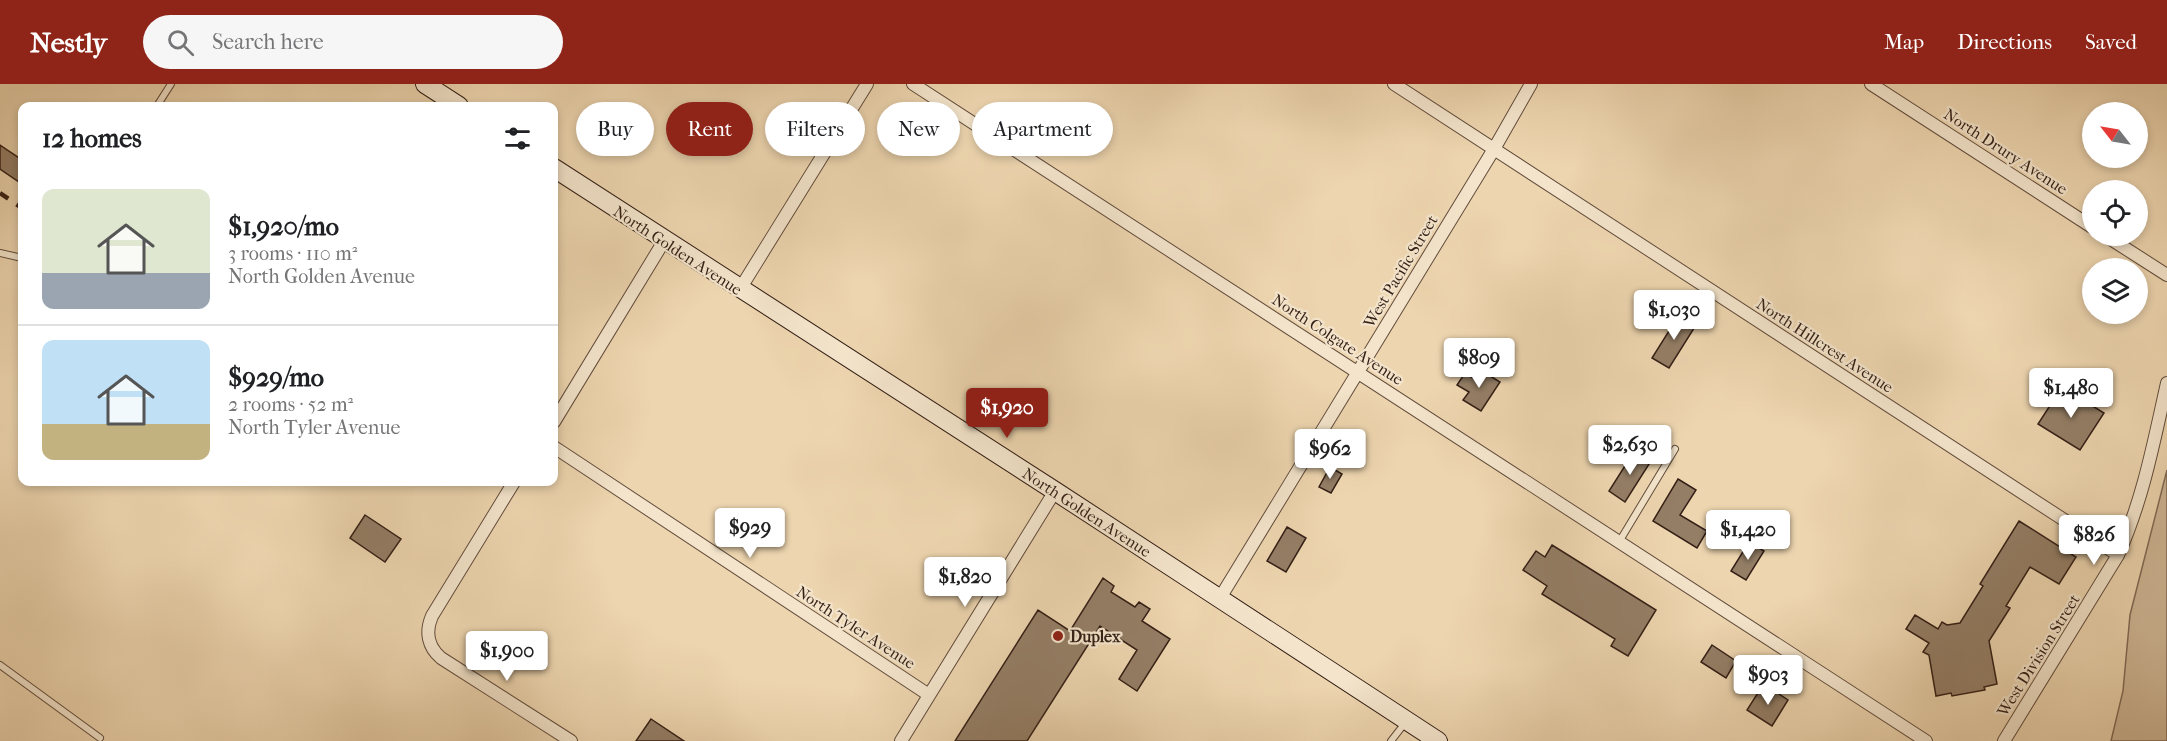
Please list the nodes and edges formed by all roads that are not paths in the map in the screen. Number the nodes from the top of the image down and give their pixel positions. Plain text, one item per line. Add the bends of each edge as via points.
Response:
1 (171, 84) edge
2 (425, 84) edge
3 (867, 84) edge
4 (913, 84) edge
5 (1394, 84) edge
6 (1531, 84) edge
7 (1871, 84) edge
8 (160, 102) edge
9 (453, 102) edge
10 (1494, 148) junction
11 (558, 171) edge
12 (2082, 221) edge
13 (664, 241) junction
14 (2122, 246) edge
15 (0, 253) edge
16 (18, 257) edge
17 (2167, 275) edge
18 (740, 289) junction
19 (1358, 372) junction
20 (2167, 383) edge
21 (558, 415) edge
22 (1675, 449) dead end
23 (558, 450) edge
24 (512, 486) edge
25 (1055, 491) junction
26 (1619, 542) junction
27 (2118, 555) junction
28 (1220, 598) junction
29 (0, 665) edge
30 (929, 695) junction
31 (1407, 721) junction
32 (1428, 738) edge
33 (100, 740) edge
34 (571, 741) edge
35 (901, 741) edge
36 (1391, 741) edge
37 (1926, 741) edge
38 (2004, 741) edge

1 - 8 lane
2 - 9 street
3 - 18 street
4 - 19 street, North Colgate Avenue
5 - 10 street, North Hillcrest Avenue
6 - 10 street, West Pacific Street
7 - 12 street, North Drury Avenue
10 - 19 street, West Pacific Street
10 - 27 street, North Hillcrest Avenue
11 - 13 street, North Golden Avenue
13 - 18 street, North Golden Avenue
13 - 21 street
14 - 17 street
15 - 16 lane
18 - 25 street, North Golden Avenue
19 - 26 street, North Colgate Avenue
19 - 28 street, West Pacific Street
20 - 27 street, West Division Street via 2143,489
22 - 26 lane
23 - 30 street, North Tyler Avenue
24 - 34 street via 432,616 428,637 441,658
25 - 28 street, North Golden Avenue
25 - 30 street
26 - 37 street, North Colgate Avenue
27 - 38 street, West Division Street
28 - 31 street, North Golden Avenue
29 - 33 lane
30 - 35 street
31 - 32 street, North Golden Avenue
31 - 36 lane

